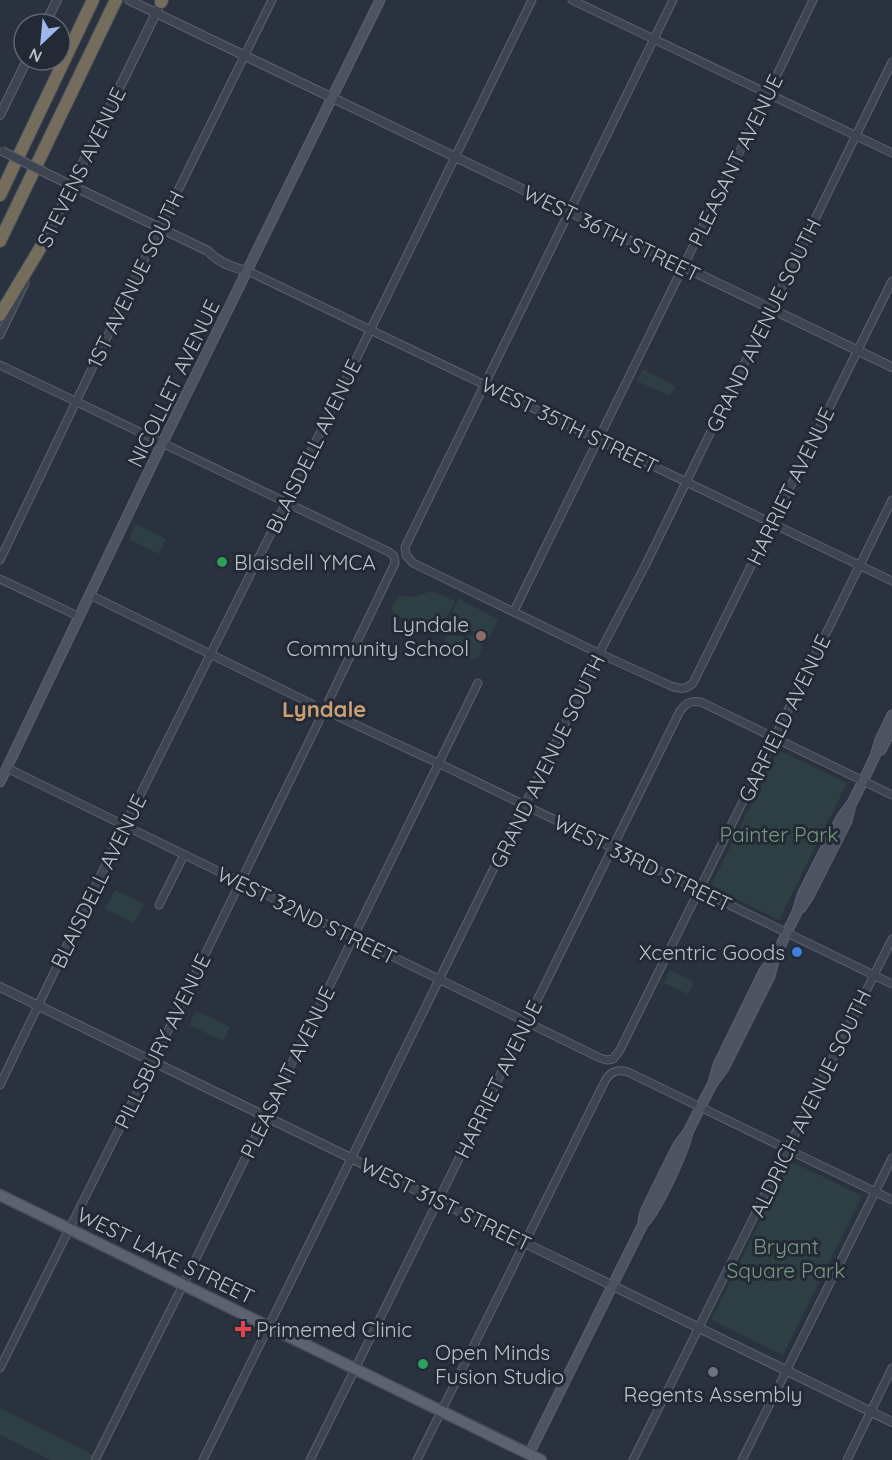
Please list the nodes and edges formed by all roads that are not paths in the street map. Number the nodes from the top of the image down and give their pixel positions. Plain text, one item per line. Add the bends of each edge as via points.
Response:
1 (93, 0) edge
2 (116, 0) edge
3 (129, 0) edge
4 (272, 0) edge
5 (380, 0) edge
6 (532, 0) edge
7 (572, 0) edge
8 (673, 0) edge
9 (813, 0) edge
10 (160, 4) edge
11 (655, 39) junction
12 (245, 56) junction
13 (892, 62) edge
14 (21, 72) edge
15 (768, 94) junction
16 (333, 98) junction
17 (0, 115) edge
18 (856, 135) junction
19 (1, 151) edge
20 (892, 153) edge
21 (455, 157) junction
22 (71, 186) junction
23 (0, 195) edge
24 (569, 212) junction
25 (159, 228) junction
26 (45, 240) junction
27 (0, 242) edge
28 (683, 267) junction
29 (249, 268) junction
30 (892, 281) edge
31 (770, 309) junction
32 (0, 315) edge
33 (370, 329) junction
34 (0, 335) edge
35 (858, 350) junction
36 (0, 365) edge
37 (892, 367) edge
38 (485, 384) junction
39 (76, 402) junction
40 (598, 439) junction
41 (163, 444) junction
42 (687, 482) junction
43 (892, 500) edge
44 (286, 502) junction
45 (772, 523) junction
46 (0, 560) edge
47 (860, 565) junction
48 (0, 579) edge
49 (892, 580) edge
50 (90, 595) junction
51 (514, 611) junction
52 (80, 617) junction
53 (599, 653) junction
54 (210, 654) junction
55 (478, 683) dead end
56 (892, 715) edge
57 (892, 729) edge
58 (775, 737) junction
59 (875, 756) junction
60 (438, 763) junction
61 (7, 768) junction
62 (863, 780) junction
63 (0, 782) edge
64 (892, 795) edge
65 (525, 805) junction
66 (125, 826) junction
67 (612, 847) junction
68 (184, 855) junction
69 (240, 883) junction
70 (699, 890) junction
71 (159, 905) dead end
72 (787, 933) junction
73 (353, 938) junction
74 (892, 939) edge
75 (874, 975) junction
76 (439, 979) junction
77 (892, 984) edge
78 (0, 987) edge
79 (38, 1006) junction
80 (526, 1022) junction
81 (607, 1060) joint
82 (153, 1061) junction
83 (0, 1085) edge
84 (701, 1107) junction
85 (266, 1116) junction
86 (788, 1149) junction
87 (352, 1158) junction
88 (892, 1158) edge
89 (875, 1192) junction
90 (0, 1195) edge
91 (438, 1200) junction
92 (892, 1200) edge
93 (69, 1229) junction
94 (525, 1243) junction
95 (183, 1285) junction
96 (612, 1286) junction
97 (269, 1327) junction
98 (698, 1328) junction
99 (0, 1368) edge
100 (892, 1368) edge
101 (356, 1370) junction
102 (787, 1371) junction
103 (871, 1411) junction
104 (442, 1412) junction
105 (892, 1422) edge
106 (527, 1457) edge
107 (95, 1460) edge
108 (203, 1460) edge
109 (310, 1460) edge
110 (417, 1460) edge
111 (541, 1460) edge
112 (633, 1460) edge
113 (742, 1460) edge
114 (847, 1460) edge

1 - 23 highway
2 - 27 highway
3 - 10 street, WEST 36TH STREET via 140,5
4 - 12 street, 1ST AVENUE SOUTH
5 - 16 main road, NICOLLET AVENUE
6 - 21 street, BLAISDELL AVENUE
7 - 11 street
8 - 11 street
9 - 15 street, PLEASANT AVENUE
10 - 12 street, WEST 36TH STREET
10 - 22 street, STEVENS AVENUE
11 - 15 street
11 - 24 street
12 - 16 street, WEST 36TH STREET
12 - 25 street, 1ST AVENUE SOUTH
13 - 18 street, GRAND AVENUE SOUTH
14 - 17 street
15 - 18 street
15 - 28 street, PLEASANT AVENUE
16 - 21 street, WEST 36TH STREET
16 - 29 main road, NICOLLET AVENUE
18 - 20 street
18 - 31 street, GRAND AVENUE SOUTH
19 - 22 street, bridge
21 - 24 street, WEST 36TH STREET
21 - 33 street, BLAISDELL AVENUE
22 - 25 street
22 - 26 street, STEVENS AVENUE
24 - 28 street, WEST 36TH STREET
24 - 38 street
25 - 29 street via 237,269
25 - 39 street, 1ST AVENUE SOUTH
26 - 32 highway
26 - 34 street, STEVENS AVENUE
28 - 31 street, WEST 36TH STREET
28 - 40 street, PLEASANT AVENUE
29 - 33 street, WEST 35TH STREET
29 - 41 main road, NICOLLET AVENUE
30 - 35 street, HARRIET AVENUE
31 - 35 street, WEST 36TH STREET
31 - 42 street, GRAND AVENUE SOUTH
33 - 38 street, WEST 35TH STREET
33 - 44 street, BLAISDELL AVENUE
35 - 37 street, WEST 36TH STREET
35 - 45 street, HARRIET AVENUE
36 - 39 street
38 - 40 street, WEST 35TH STREET
38 - 51 street via 405,547 406,555
39 - 41 street
39 - 46 street, 1ST AVENUE SOUTH
40 - 42 street, WEST 35TH STREET
40 - 51 street, PLEASANT AVENUE
41 - 44 street
41 - 50 main road, NICOLLET AVENUE
42 - 45 street, WEST 35TH STREET
42 - 53 street, GRAND AVENUE SOUTH
43 - 47 street, GARFIELD AVENUE
44 - 54 street, BLAISDELL AVENUE
44 - 60 street, WEST 33RD STREET via 394,556 395,563 329,700 339,717
45 - 47 street, WEST 35TH STREET
45 - 53 street, HARRIET AVENUE via 693,683 678,689
47 - 49 street, WEST 35TH STREET
47 - 58 street, GARFIELD AVENUE
48 - 52 street
50 - 52 main road, NICOLLET AVENUE
50 - 54 street
51 - 53 street
52 - 61 main road, NICOLLET AVENUE
53 - 65 street, GRAND AVENUE SOUTH
54 - 66 street, BLAISDELL AVENUE
54 - 69 street, PILLSBURY AVENUE via 319,711 319,722
55 - 60 street, PLEASANT AVENUE
56 - 59 main road
57 - 59 main road
58 - 62 street
58 - 67 street, HARRIET AVENUE via 701,702 684,705
58 - 70 street, GARFIELD AVENUE
59 - 62 main road
60 - 65 street, WEST 33RD STREET
60 - 73 street, PLEASANT AVENUE
61 - 63 main road, NICOLLET AVENUE
61 - 66 street, WEST 32ND STREET
62 - 64 street
62 - 72 main road via 826,846
65 - 67 street, WEST 33RD STREET
65 - 76 street, GRAND AVENUE SOUTH
66 - 68 street, WEST 32ND STREET
66 - 79 street, BLAISDELL AVENUE
67 - 70 street, WEST 33RD STREET
67 - 80 street, HARRIET AVENUE
68 - 69 street, WEST 32ND STREET
68 - 71 street
69 - 73 street, WEST 32ND STREET
69 - 82 street, PILLSBURY AVENUE
70 - 72 street, WEST 33RD STREET
70 - 81 street, GARFIELD AVENUE via 620,1050
72 - 75 street, WEST 33RD STREET
72 - 84 main road via 764,971
73 - 76 street, WEST 32ND STREET
73 - 85 street, PLEASANT AVENUE
74 - 75 street, ALDRICH AVENUE SOUTH
75 - 77 street, WEST 33RD STREET
75 - 86 street, ALDRICH AVENUE SOUTH
76 - 80 street, WEST 32ND STREET
76 - 87 street, GRAND AVENUE SOUTH
78 - 79 street, WEST 31ST STREET
79 - 82 street, WEST 31ST STREET
79 - 83 street, BLAISDELL AVENUE
80 - 81 street, WEST 32ND STREET
80 - 91 street, HARRIET AVENUE
82 - 85 street, WEST 31ST STREET
82 - 93 street, PILLSBURY AVENUE
84 - 86 street
84 - 94 street via 628,1072 609,1074
84 - 96 main road via 655,1191
85 - 87 street, WEST 31ST STREET
85 - 95 street, PLEASANT AVENUE
86 - 89 street
86 - 98 street, ALDRICH AVENUE SOUTH
87 - 91 street, WEST 31ST STREET
87 - 97 street, GRAND AVENUE SOUTH
88 - 89 street
89 - 92 street
89 - 102 street
90 - 93 main road, WEST LAKE STREET
91 - 94 street, WEST 31ST STREET
91 - 101 street, HARRIET AVENUE
93 - 95 main road, WEST LAKE STREET
93 - 99 street, PILLSBURY AVENUE
94 - 96 street, WEST 31ST STREET
94 - 104 street
95 - 97 main road, WEST LAKE STREET
95 - 107 street, PLEASANT AVENUE
96 - 98 street, WEST 31ST STREET
96 - 106 main road
97 - 101 main road, WEST LAKE STREET
97 - 108 street, GRAND AVENUE SOUTH
98 - 102 street, WEST 31ST STREET
98 - 112 street, ALDRICH AVENUE SOUTH
100 - 103 street
101 - 104 main road, WEST LAKE STREET
101 - 109 street, HARRIET AVENUE
102 - 103 street, WEST 31ST STREET
102 - 113 street
103 - 105 street, WEST 31ST STREET
103 - 114 street
104 - 106 main road, WEST LAKE STREET
104 - 110 street
106 - 111 main road, WEST LAKE STREET

